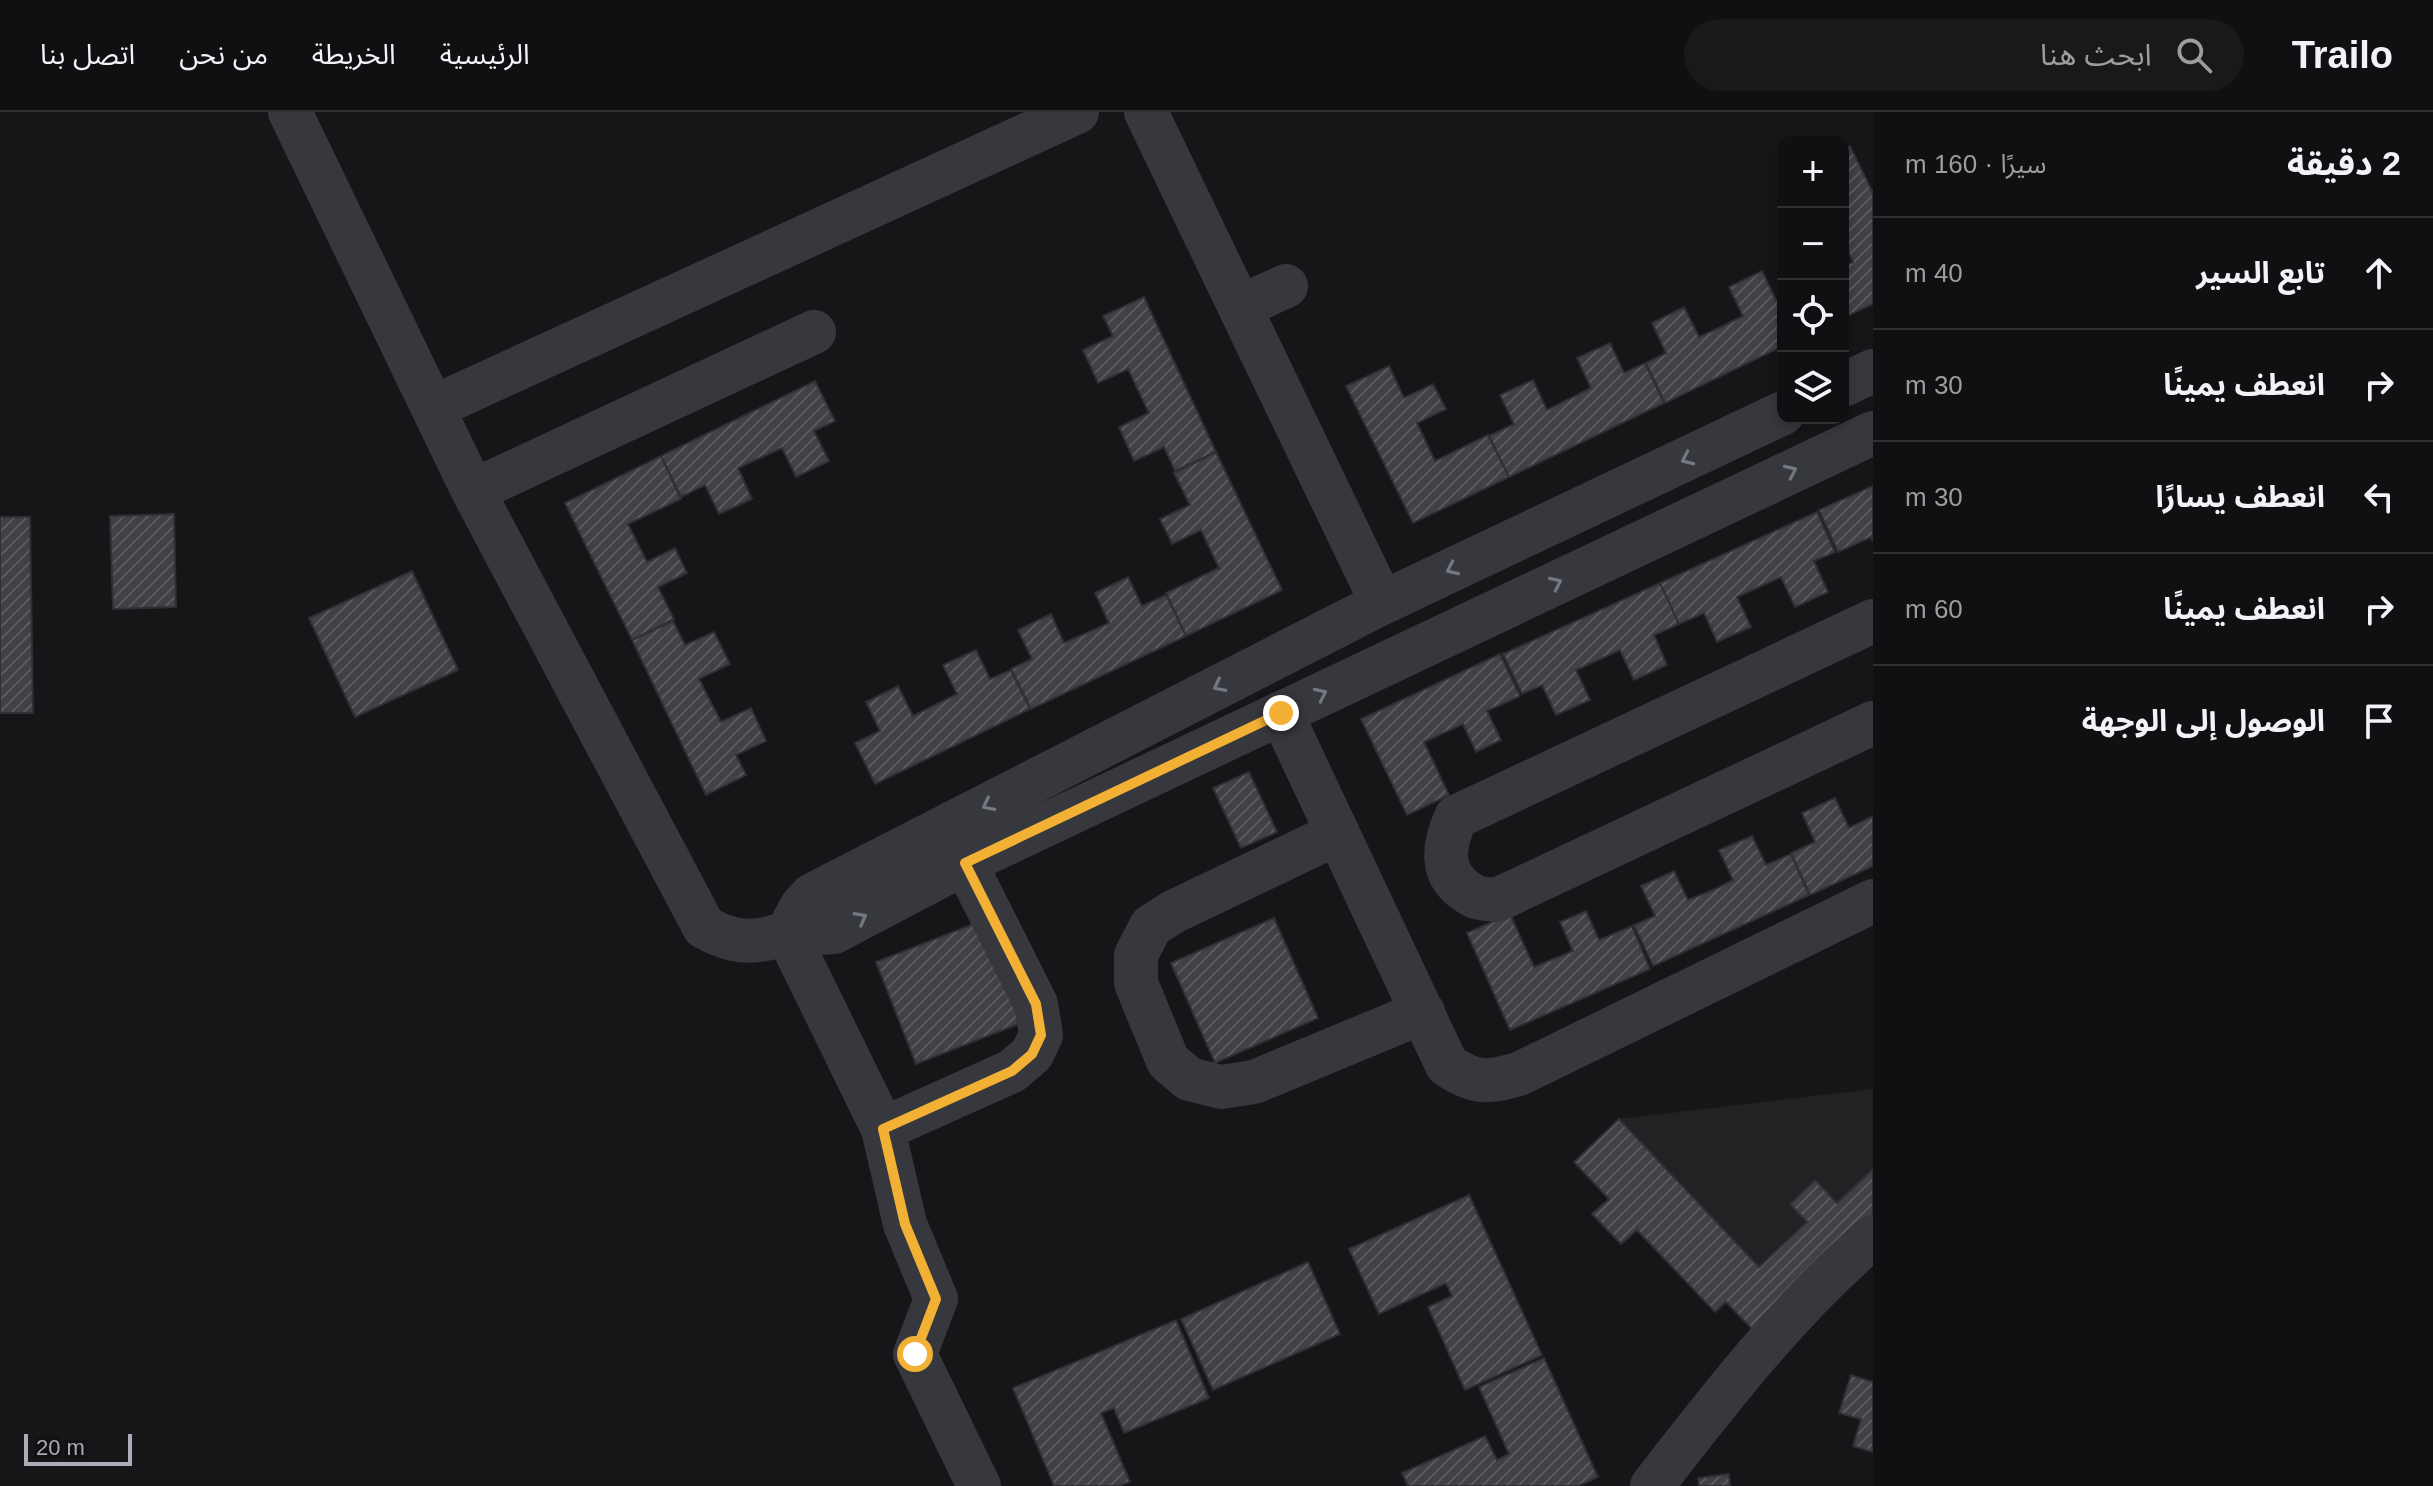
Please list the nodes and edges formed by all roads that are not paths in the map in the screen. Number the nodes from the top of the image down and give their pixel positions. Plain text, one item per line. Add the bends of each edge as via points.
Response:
1 (290, 112) edge
2 (1077, 112) edge
3 (1146, 112) edge
4 (1286, 286) dead end
5 (1240, 307) junction
6 (814, 332) dead end
7 (1873, 371) edge
8 (1849, 382) edge
9 (434, 407) junction
10 (1777, 416) edge
11 (1873, 433) edge
12 (473, 491) junction
13 (1382, 603) junction
14 (1873, 621) edge
15 (1281, 713) junction
16 (1873, 723) edge
17 (1338, 833) junction
18 (965, 863) junction
19 (1873, 901) edge
20 (787, 933) junction
21 (1423, 1012) junction
22 (883, 1129) junction
23 (1873, 1237) edge
24 (979, 1486) edge
25 (1652, 1486) edge

1 - 9 street
2 - 9 street
3 - 5 street
4 - 5 street
5 - 13 street
6 - 12 street
7 - 8 street
9 - 12 street
10 -> 13 street
15 -> 11 street
12 - 20 street via 704,927 743,941
13 -> 20 street via 812,895
14 - 16 street via 1456,817 1446,839 1447,866 1473,896 1497,900
15 - 17 street
15 - 18 street
17 - 21 street
17 - 21 street via 1151,926 1136,955 1136,983 1168,1061 1189,1079 1221,1087 1254,1082
20 -> 18 street via 834,932
18 - 22 street via 1036,1004 1041,1035 1032,1054 1012,1071
19 - 21 street via 1519,1074 1492,1082 1464,1077 1447,1065
20 - 22 street
22 - 24 street via 905,1224 936,1299 915,1354
23 - 25 street via 1832,1272 1725,1390

